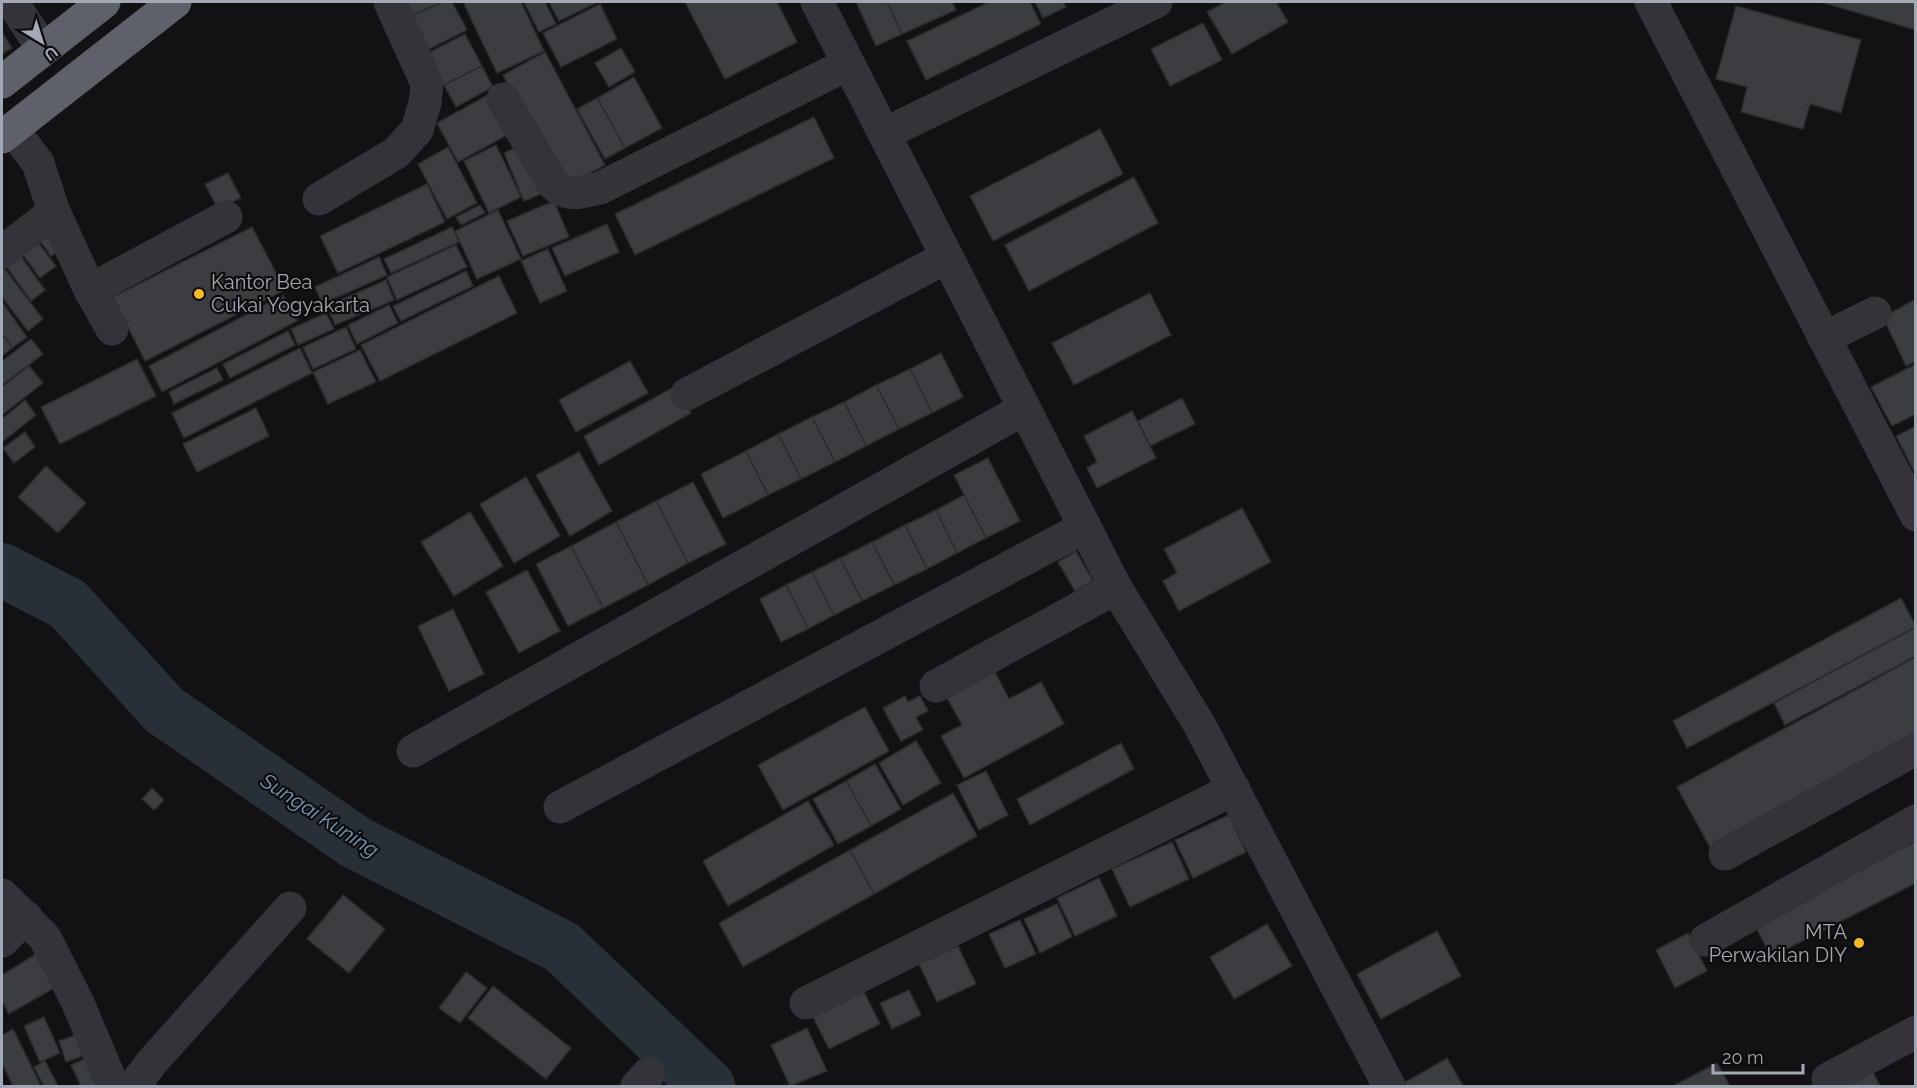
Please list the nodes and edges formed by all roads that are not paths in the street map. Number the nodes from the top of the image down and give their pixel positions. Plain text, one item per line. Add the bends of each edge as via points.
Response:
1 (12, 2) edge
2 (104, 2) edge
3 (175, 2) edge
4 (390, 2) edge
5 (817, 2) edge
6 (1156, 2) edge
7 (1651, 2) edge
8 (43, 49) junction
9 (848, 64) junction
10 (2, 82) edge
11 (503, 99) dead end
12 (7, 133) edge
13 (884, 134) junction
14 (319, 199) dead end
15 (54, 212) junction
16 (226, 217) dead end
17 (2, 252) edge
18 (947, 257) junction
19 (90, 290) junction
20 (1875, 314) dead end
21 (112, 329) dead end
22 (1824, 338) junction
23 (687, 394) dead end
24 (1024, 409) junction
25 (1916, 515) edge
26 (1085, 527) junction
27 (1116, 588) junction
28 (936, 686) dead end
29 (1916, 749) edge
30 (413, 751) dead end
31 (1234, 789) junction
32 (560, 807) dead end
33 (1916, 821) edge
34 (1725, 854) dead end
35 (2, 895) edge
36 (290, 908) dead end
37 (26, 917) junction
38 (1706, 940) dead end
39 (2, 941) edge
40 (806, 1003) dead end
41 (1916, 1032) edge
42 (1828, 1079) dead end
43 (113, 1086) edge
44 (134, 1086) edge
45 (1389, 1086) edge

1 - 8 street
2 - 8 highway
3 - 12 highway
4 - 14 street via 427,84 417,130 396,153
5 - 9 street
6 - 13 street
7 - 22 street
8 - 10 highway
9 - 11 street via 600,188 576,194 562,192 553,184
9 - 13 street
12 - 15 street via 38,163
13 - 18 street
15 - 17 street
15 - 19 street
16 - 19 street
18 - 23 street
18 - 24 street
19 - 21 street
20 - 22 street
22 - 25 street
24 - 26 street
24 - 30 street
26 - 27 street
26 - 32 street
27 - 28 street
27 - 31 street
29 - 34 street
31 - 40 street
31 - 45 street
33 - 38 street
35 - 37 street
36 - 44 street
37 - 39 street
37 - 43 street via 45,938 58,963
41 - 42 street

